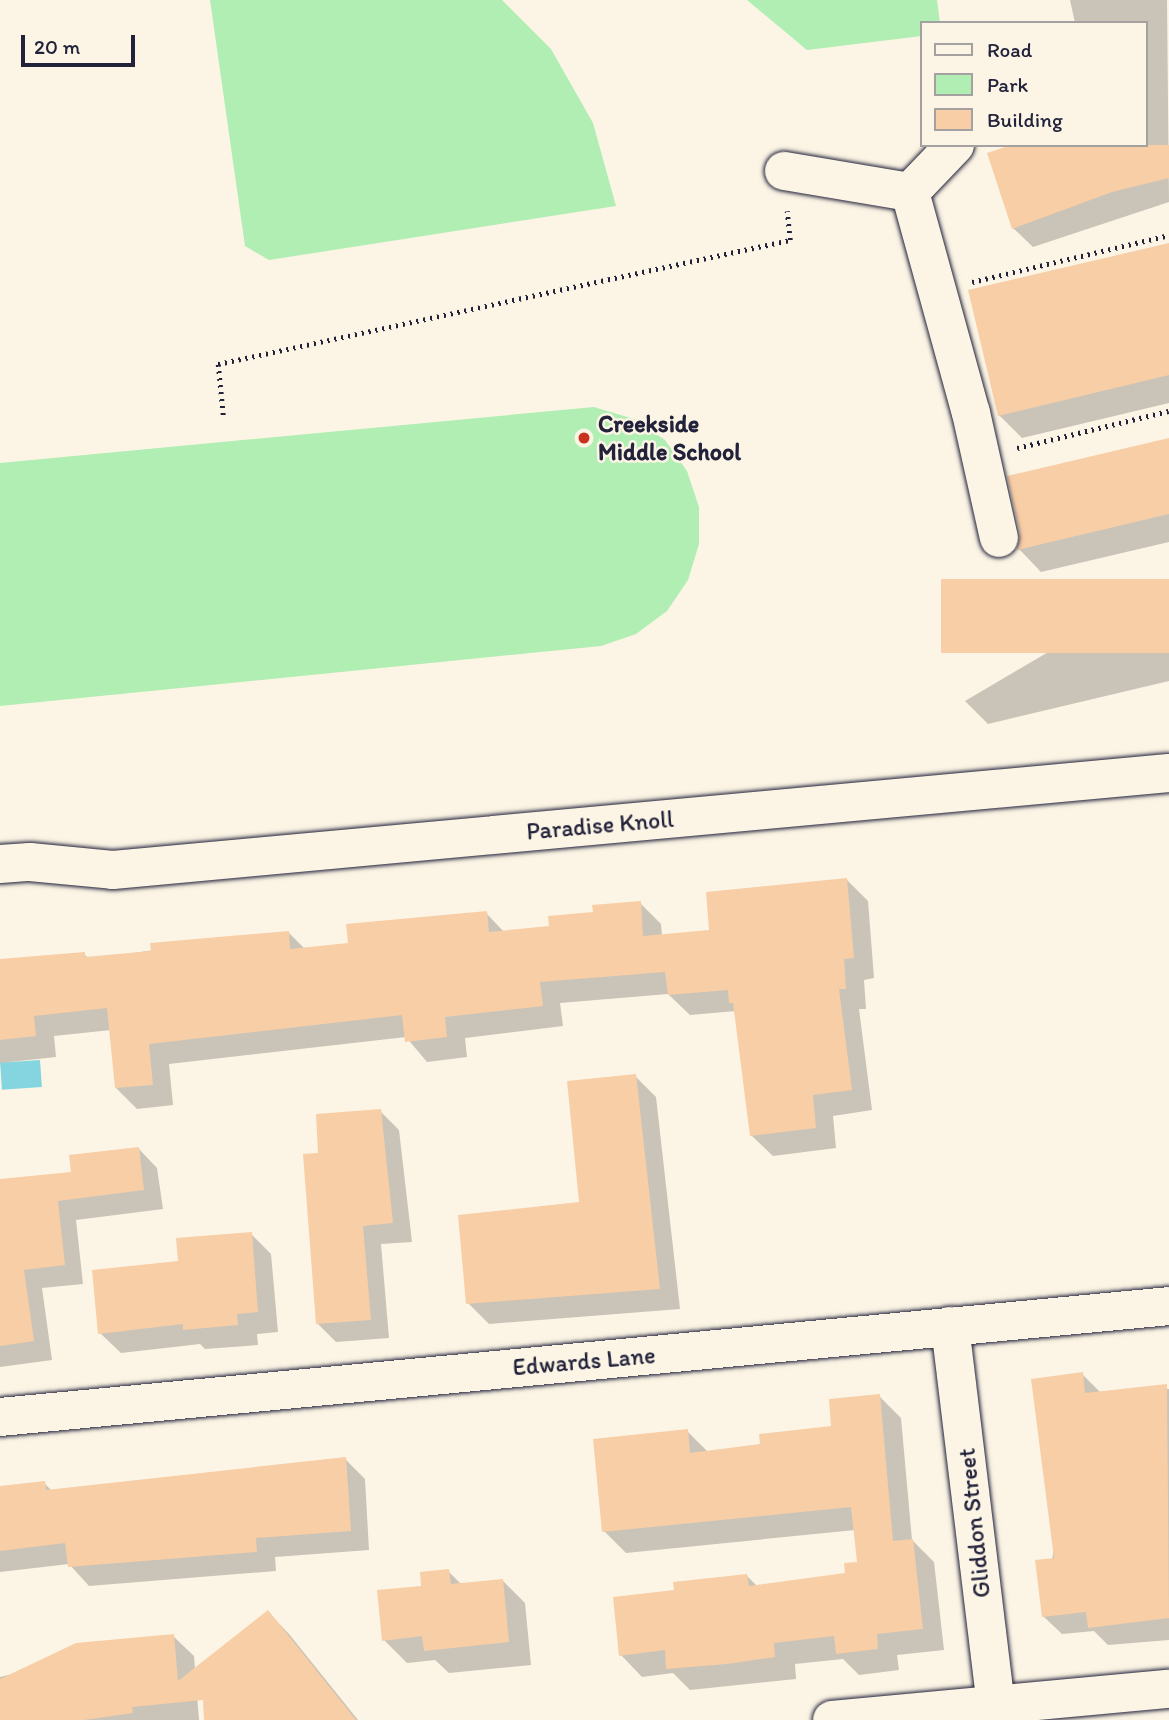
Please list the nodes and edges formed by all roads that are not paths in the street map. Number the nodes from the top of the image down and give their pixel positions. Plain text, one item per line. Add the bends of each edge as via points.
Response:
1 (953, 147) edge
2 (784, 171) road end
3 (910, 192) junction
4 (999, 538) dead end
5 (1169, 773) edge
6 (15, 863) edge
7 (1169, 1306) edge
8 (950, 1326) junction
9 (0, 1416) edge
10 (1169, 1689) edge
11 (996, 1712) edge
12 (832, 1720) edge

1 - 3 street
2 - 3 street
3 - 4 street via 971,412
5 - 6 street, Paradise Knoll via 113,870
7 - 8 street, Edwards Lane
8 - 9 street, Edwards Lane
8 - 11 street, Gliddon Street
10 - 11 street
11 - 12 street

